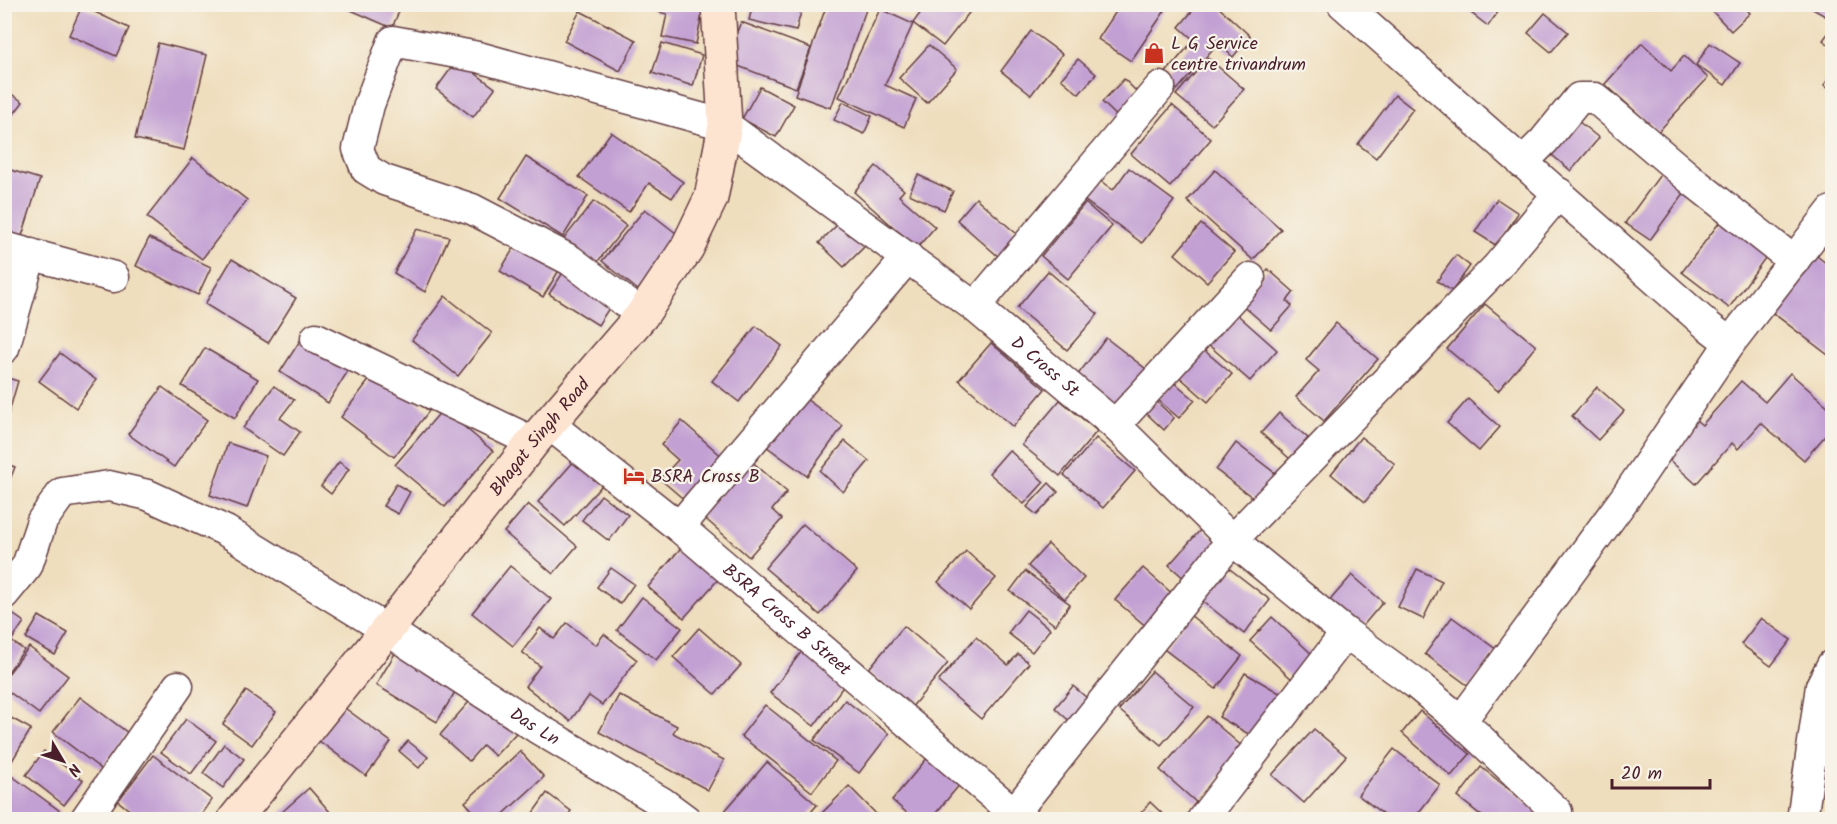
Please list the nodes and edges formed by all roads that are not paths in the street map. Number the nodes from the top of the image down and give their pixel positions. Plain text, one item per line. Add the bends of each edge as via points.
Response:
1 (718, 4) edge
2 (1342, 4) edge
3 (1160, 87) dead end
4 (725, 125) junction
5 (1522, 163) junction
6 (1559, 194) junction
7 (1833, 211) edge
8 (18, 250) edge
9 (908, 257) junction
10 (1794, 261) junction
11 (114, 277) dead end
12 (1250, 278) dead end
13 (975, 307) junction
14 (642, 315) junction
15 (316, 338) dead end
16 (1730, 343) junction
17 (4, 348) edge
18 (1115, 425) junction
19 (541, 433) junction
20 (679, 527) junction
21 (1232, 540) junction
22 (4, 594) edge
23 (387, 630) junction
24 (1346, 633) junction
25 (1833, 665) edge
26 (178, 686) dead end
27 (1461, 722) junction
28 (1018, 816) edge
29 (85, 819) edge
30 (234, 819) edge
31 (686, 819) edge
32 (1202, 819) edge
33 (1557, 819) edge
34 (1802, 819) edge

1 - 4 street, Bhagat Singh Road
2 - 5 street
3 - 13 street
4 - 9 street, D Cross St
4 - 14 street, Bhagat Singh Road via 711,198 687,248
4 - 14 street via 478,57 393,41 369,105 358,149 366,169 384,180 472,209 570,260
5 - 6 street
5 - 10 street via 1579,98 1595,98
6 - 16 street
6 - 21 street via 1497,267
7 - 10 street
8 - 11 street
8 - 17 street
9 - 13 street, D Cross St
9 - 20 street
10 - 16 street
12 - 18 street
13 - 18 street, D Cross St
14 - 19 street, Bhagat Singh Road
15 - 19 street, BSRA Cross B Street
16 - 27 street via 1625,498
18 - 21 street, D Cross St
19 - 20 street, BSRA Cross B Street
19 - 23 street, Bhagat Singh Road
20 - 28 street, BSRA Cross B Street
21 - 24 street, D Cross St
21 - 28 street
22 - 23 street, Das Ln via 27,566 42,521 62,493 109,486 148,495 226,531
23 - 30 street, Bhagat Singh Road
23 - 31 street, Das Ln
24 - 27 street, D Cross St
24 - 32 street
25 - 34 street via 1821,686
26 - 29 street
27 - 33 street, D Cross St via 1557,812

